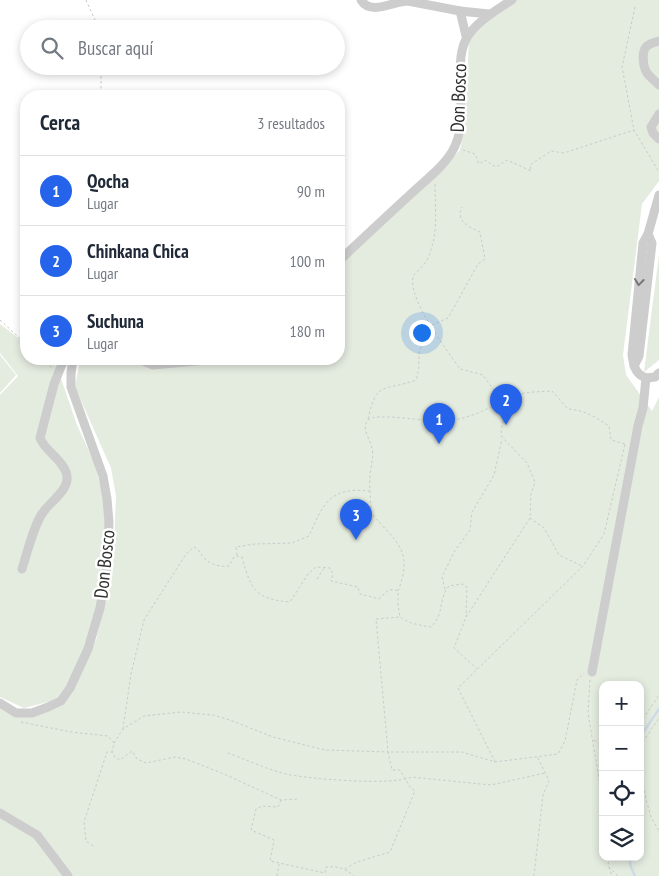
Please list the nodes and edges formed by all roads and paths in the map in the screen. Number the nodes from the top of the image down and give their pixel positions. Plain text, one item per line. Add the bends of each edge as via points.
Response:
1 (86, 0) edge
2 (361, 0) edge
3 (512, 0) edge
4 (635, 7) dead end
5 (460, 11) junction
6 (489, 14) junction
7 (95, 20) edge
8 (466, 36) junction
9 (659, 41) edge
10 (101, 75) edge
11 (659, 85) edge
12 (101, 90) edge
13 (659, 114) edge
14 (634, 130) junction
15 (659, 139) edge
16 (455, 147) junction
17 (435, 171) junction
18 (659, 172) edge
19 (659, 195) edge
20 (462, 206) dead end
21 (648, 234) junction
22 (345, 255) edge
23 (648, 276) junction
24 (659, 278) edge
25 (0, 320) edge
26 (431, 325) junction
27 (436, 333) junction
28 (20, 338) edge
29 (50, 365) edge
30 (62, 365) edge
31 (73, 365) edge
32 (634, 366) junction
33 (59, 372) junction
34 (659, 373) edge
35 (646, 378) junction
36 (502, 402) junction
37 (368, 420) junction
38 (502, 437) junction
39 (635, 442) junction
40 (625, 444) junction
41 (370, 491) junction
42 (530, 518) junction
43 (237, 556) junction
44 (583, 566) junction
45 (324, 567) junction
46 (22, 569) dead end
47 (317, 579) dead end
48 (445, 590) junction
49 (398, 591) junction
50 (400, 617) junction
51 (466, 617) junction
52 (477, 669) junction
53 (592, 672) junction
54 (659, 695) edge
55 (0, 703) edge
56 (644, 717) edge
57 (659, 718) edge
58 (16, 720) dead end
59 (123, 729) junction
60 (593, 740) junction
61 (644, 740) edge
62 (114, 743) junction
63 (599, 744) edge
64 (112, 752) junction
65 (388, 752) junction
66 (228, 753) dead end
67 (537, 756) junction
68 (495, 762) junction
69 (641, 771) edge
70 (545, 773) junction
71 (599, 778) edge
72 (405, 780) junction
73 (298, 799) dead end
74 (281, 800) junction
75 (0, 813) edge
76 (659, 831) edge
77 (93, 846) dead end
78 (609, 861) edge
79 (279, 863) junction
80 (608, 866) junction
81 (345, 869) junction
82 (325, 873) junction
83 (352, 875) edge
84 (68, 876) edge
85 (278, 876) edge
86 (324, 876) edge
87 (534, 876) edge
88 (612, 876) edge
89 (618, 876) edge

1 - 7 path
2 - 5 street via 370,8 408,1
3 - 6 street, Don Bosco
4 - 14 path via 622,67
5 - 6 street
5 - 8 street
6 - 8 street, Don Bosco
8 - 16 street, Don Bosco via 459,58 461,121
9 - 11 street via 645,49 644,68
10 - 12 path
13 - 15 street via 651,128
14 - 16 path via 564,153 551,151 530,164 530,170 507,160 496,167 485,160 479,164 475,154
14 - 18 path
16 - 17 street, Don Bosco
17 - 22 street, Don Bosco
17 - 26 path via 435,237 422,269 412,278 419,307
19 - 21 street
20 - 26 path via 461,219 480,232 485,259 478,264 448,318
21 - 23 street via 652,244
21 -> 32 street via 643,243 632,355
23 - 24 street
23 - 32 street via 639,356
25 - 28 path
26 - 27 path
27 - 36 path via 460,369 483,375
27 - 37 path via 420,346 420,368 416,380 382,388 372,400
29 - 33 path
30 - 33 street
31 - 55 street, Don Bosco via 71,387 103,476 107,499 107,568 100,608 88,649 61,701 32,713 16,712
32 - 35 street via 640,376
33 - 46 street via 40,438 66,471 68,479 65,487 42,512
34 - 35 street
35 - 39 street
36 - 37 path via 466,419 438,421 381,417
36 - 38 path
36 - 40 path via 520,394 552,391 568,409 590,413 608,426 611,440
37 - 41 path via 367,436 374,458
38 - 42 path via 527,463 534,482
38 - 48 path via 494,475 472,512 470,530 442,577
39 - 40 path
39 - 53 street
40 - 44 path via 604,534
41 - 43 path via 343,491 332,497 320,511 309,536 292,543 236,547
41 - 49 path via 371,513 397,541 405,559
42 - 44 path via 544,528 559,555
42 - 51 path
43 - 45 path via 242,557 249,581 262,597 272,600 290,602 308,574 316,567
43 - 59 path via 229,566 220,567 205,559 194,547 186,554 144,620
44 - 52 path
45 - 47 path
45 - 49 path via 330,568 333,574 331,581 358,587 362,596 379,599 392,588
48 - 50 path via 438,621 431,627 406,622
48 - 51 path via 462,584 467,587
49 - 50 path
50 - 65 path via 376,619
51 - 52 path via 454,648
52 - 68 path via 458,688
53 - 60 path via 588,712
53 - 67 path via 583,673 577,680 566,741 558,754
54 - 56 path
57 - 61 path
58 - 62 path via 108,736
59 - 62 path
59 - 65 path via 144,716 181,712 213,715 272,737 325,750
60 - 63 path
60 - 71 path
62 - 64 path
64 - 74 path via 120,760 132,751 137,759 146,763 175,757 186,759
64 - 77 path via 107,752 84,822 86,841
65 - 68 path via 462,752
65 - 72 path via 392,770 400,770
66 - 72 path via 285,774 322,779
67 - 68 path
67 - 70 path
69 - 76 path via 646,799
70 - 72 path via 492,785 412,777
70 - 87 path via 549,781 543,795
72 - 81 path via 415,790 390,852
73 - 74 path
74 - 79 path via 278,807 256,809 251,830 274,840 270,860
75 - 84 street via 37,835
78 - 80 path
79 - 82 path
79 - 85 path
80 - 88 path
80 - 89 path
81 - 82 path via 326,867
81 - 83 path
82 - 86 path

